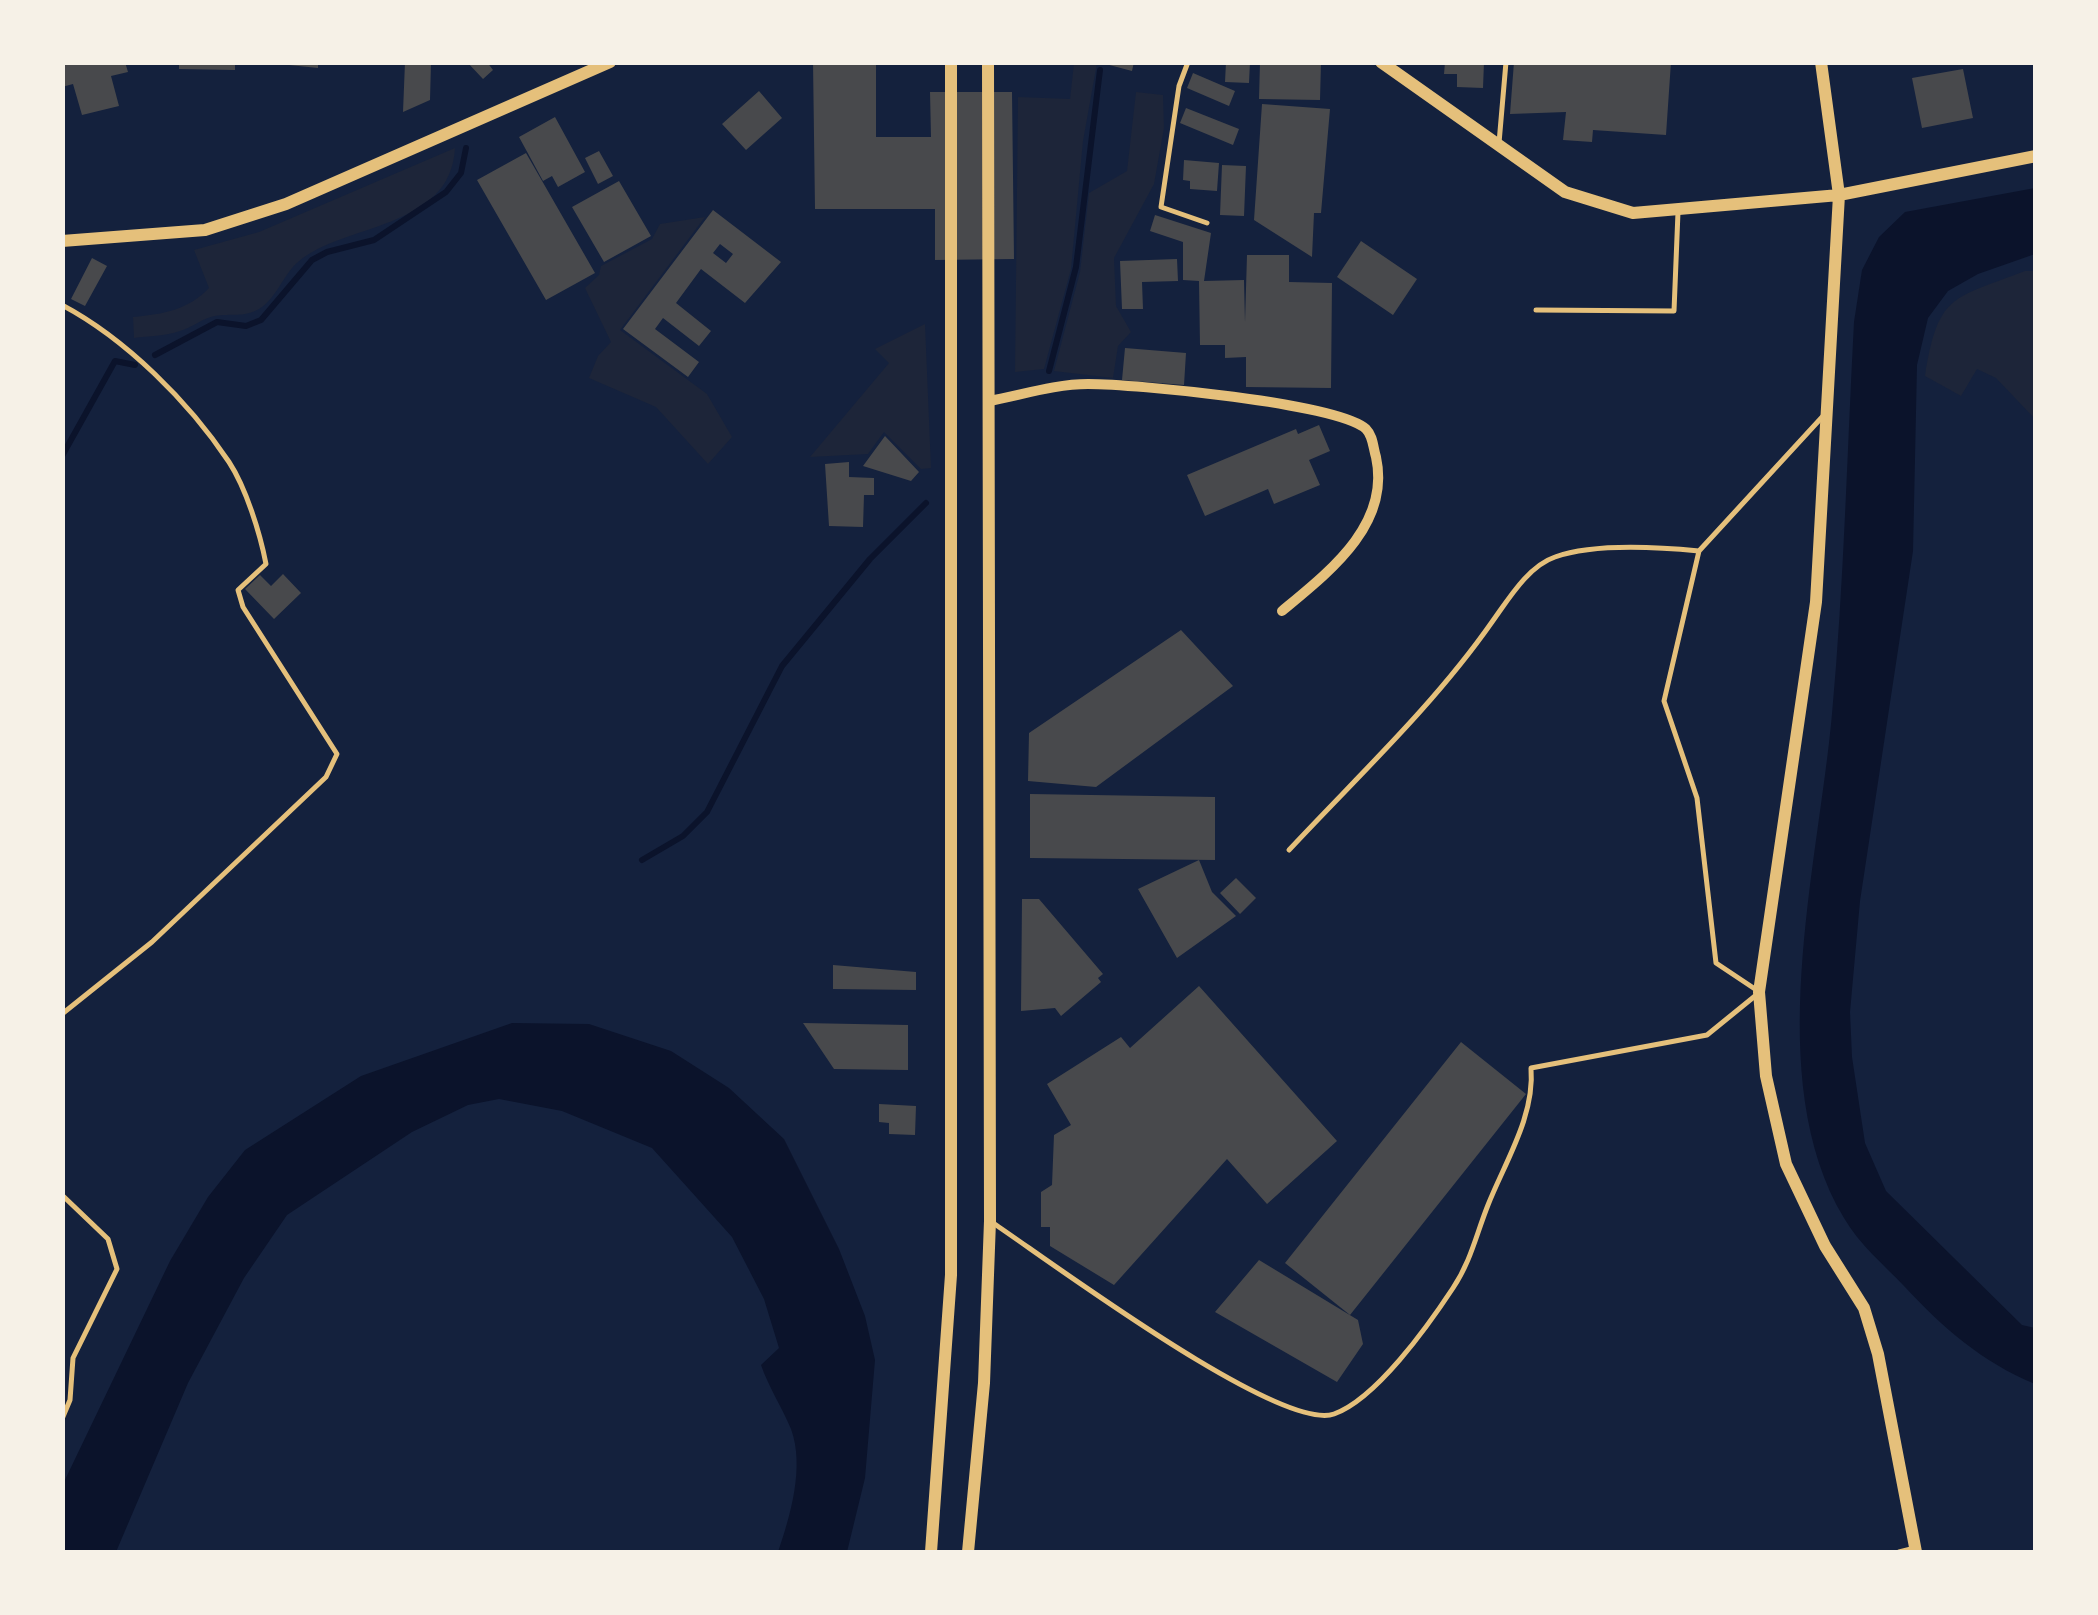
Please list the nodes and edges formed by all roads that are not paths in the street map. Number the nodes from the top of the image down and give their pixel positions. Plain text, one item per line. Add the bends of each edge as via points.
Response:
1 (610, 62) edge
2 (951, 62) edge
3 (988, 62) edge
4 (1188, 62) edge
5 (1382, 62) edge
6 (1506, 62) edge
7 (1821, 62) edge
8 (1499, 146) junction
9 (2036, 156) edge
10 (1839, 195) junction
11 (1678, 212) junction
12 (1207, 223) dead end
13 (62, 240) edge
14 (62, 305) edge
15 (1536, 310) dead end
16 (989, 401) junction
17 (1827, 412) junction
18 (1699, 551) junction
19 (1282, 611) dead end
20 (1289, 850) dead end
21 (1759, 992) junction
22 (62, 1014) edge
23 (62, 1196) edge
24 (990, 1221) junction
25 (62, 1419) edge
26 (1915, 1550) edge
27 (931, 1552) edge
28 (968, 1552) edge
29 (1899, 1552) edge

1 - 13 street via 270,209 205,230
2 - 27 street via 952,1156 946,1369
3 - 16 street
4 - 12 lane via 1161,207
5 - 8 street
6 - 8 lane
7 - 10 street
8 - 11 street via 1593,204 1633,213
9 - 10 street
10 - 11 street
10 - 17 street
11 - 15 lane via 1674,310
14 - 22 lane via 96,323 173,394 231,464 266,564 238,590 244,608 337,754 326,777 152,942
16 - 19 street via 1086,384 1312,407 1353,420 1370,433 1380,475 1377,506 1337,564
16 - 24 street
17 - 18 lane
17 - 21 street via 1816,602
18 - 20 lane via 1647,546 1553,557 1530,573 1461,666
18 - 21 lane via 1664,701 1697,798 1716,963
21 - 24 lane via 1708,1035 1532,1068 1517,1140 1472,1260 1430,1323 1359,1400 1335,1414 1290,1409 1228,1380
21 - 26 street via 1766,1076 1786,1164 1864,1308
23 - 25 lane via 108,1239 117,1269 73,1358
24 - 28 street
26 - 29 lane

